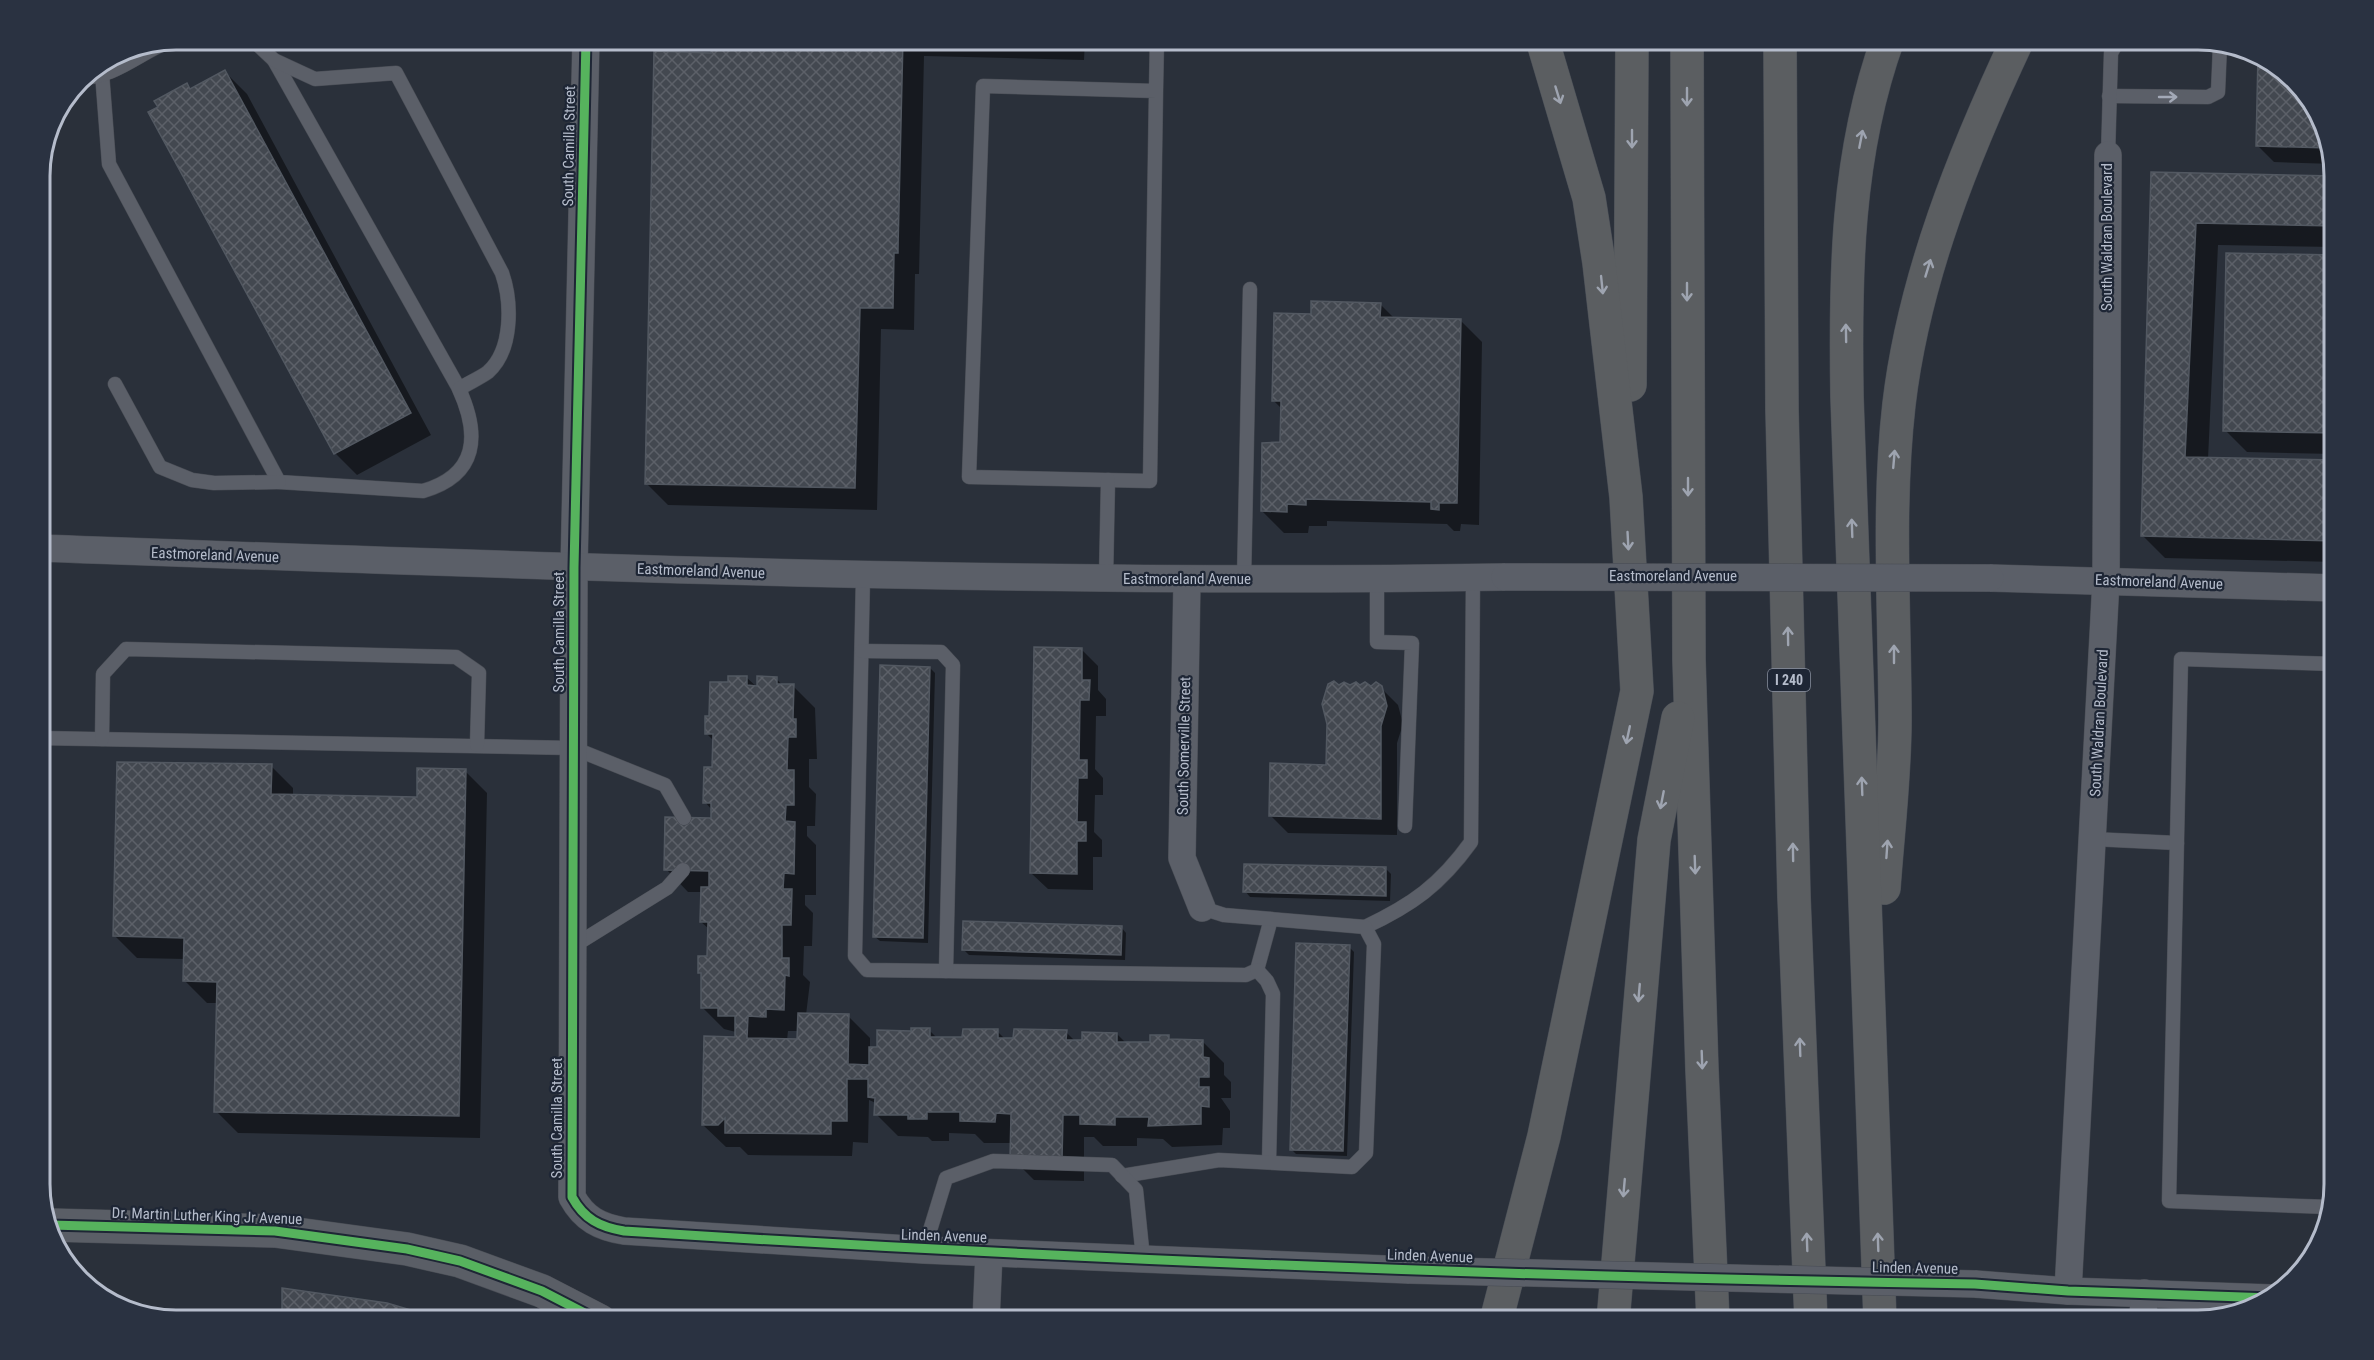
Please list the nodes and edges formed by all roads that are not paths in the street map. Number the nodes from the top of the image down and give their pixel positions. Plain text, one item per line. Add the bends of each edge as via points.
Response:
1 (263, 50) edge
2 (586, 50) edge
3 (1157, 50) edge
4 (1545, 50) edge
5 (1632, 50) edge
6 (1687, 50) edge
7 (1780, 50) edge
8 (1884, 50) edge
9 (2013, 50) edge
10 (2113, 50) edge
11 (2220, 52) edge
12 (145, 54) edge
13 (274, 60) junction
14 (102, 73) edge
15 (104, 73) edge
16 (1156, 91) junction
17 (2109, 96) junction
18 (2108, 155) joint
19 (1250, 289) dead end
20 (115, 384) dead end
21 (461, 392) junction
22 (1108, 480) junction
23 (279, 482) junction
24 (1626, 496) junction
25 (50, 548) edge
26 (574, 568) junction
27 (863, 576) junction
28 (1377, 577) junction
29 (1473, 577) junction
30 (1106, 579) junction
31 (1244, 579) junction
32 (1187, 580) junction
33 (2106, 580) junction
34 (2324, 588) edge
35 (862, 651) junction
36 (1689, 660) junction
37 (2324, 664) edge
38 (50, 738) edge
39 (102, 739) junction
40 (477, 745) junction
41 (573, 748) junction
42 (684, 818) dead end
43 (1405, 826) dead end
44 (2092, 839) junction
45 (2177, 843) junction
46 (683, 870) dead end
47 (1202, 908) joint
48 (1271, 919) junction
49 (1365, 927) junction
50 (572, 947) junction
51 (1257, 970) junction
52 (946, 971) junction
53 (1872, 1075) junction
54 (1269, 1162) junction
55 (1122, 1176) junction
56 (2322, 1207) edge
57 (590, 1219) joint
58 (56, 1225) edge
59 (924, 1250) junction
60 (989, 1252) junction
61 (1143, 1258) junction
62 (2068, 1291) junction
63 (2144, 1293) junction
64 (2254, 1297) edge
65 (560, 1310) edge
66 (986, 1310) edge
67 (1499, 1310) edge
68 (1614, 1310) edge
69 (1712, 1310) edge
70 (1811, 1310) edge
71 (1880, 1310) edge
72 (2143, 1310) edge

1 - 13 lane
2 - 26 street, South Camilla Street
3 - 16 lane
4 -> 24 highway via 1589,198
5 -> 24 highway via 1632,331
6 -> 36 highway
70 -> 7 highway, I 240 via 1793,873 1782,410
53 -> 8 highway via 1845,278 1859,150
53 -> 9 highway via 1895,723 1893,477 1899,403 1908,346 1927,271 1967,156
10 - 17 lane
17 -> 11 lane via 2208,98 2218,92
12 - 15 lane via 123,68
13 - 21 lane
13 - 21 lane via 315,79 396,74 508,291 505,348 488,371 459,388
14 - 23 lane via 109,164
16 - 22 lane via 1150,481
16 - 22 lane via 983,86 969,477
17 - 18 lane
18 - 33 street, South Waldran Boulevard
19 - 31 lane
20 - 23 lane via 160,467 192,480 214,483
21 - 23 lane via 472,422 469,457 443,485 423,491
22 - 30 lane
24 -> 67 highway via 1637,691 1544,1136
25 - 26 street, Eastmoreland Avenue
26 - 27 street, Eastmoreland Avenue
26 - 41 street, South Camilla Street
27 - 30 street, Eastmoreland Avenue
27 - 35 lane
28 - 29 street, Eastmoreland Avenue
28 - 31 street, Eastmoreland Avenue
28 - 43 lane via 1377,642 1412,643
29 - 33 street, Eastmoreland Avenue, bridge
29 - 49 lane via 1471,842 1440,878 1406,908
30 - 32 street, Eastmoreland Avenue
31 - 32 street, Eastmoreland Avenue
32 - 47 street, South Somerville Street via 1182,858
33 - 34 street, Eastmoreland Avenue
33 - 44 street, South Waldran Boulevard
35 - 52 lane via 855,956 867,970
35 - 52 lane via 941,652 953,664
36 -> 68 highway via 1654,840
36 -> 69 highway
37 - 45 lane via 2181,659
38 - 39 lane
39 - 40 lane
39 - 40 lane via 103,674 126,649 456,657 479,673
40 - 41 lane
41 - 42 lane via 665,784
41 - 50 street, South Camilla Street
44 - 45 lane
44 - 62 street, South Waldran Boulevard
45 - 56 lane via 2169,1201
46 - 50 lane via 667,888
47 - 48 lane via 1224,915
48 - 49 lane
48 - 51 lane
49 - 54 lane via 1374,944 1366,1153 1352,1167
50 - 57 street, South Camilla Street via 572,1197 579,1211
51 - 52 lane via 1246,975
51 - 54 lane via 1273,994
71 -> 53 highway
54 - 55 lane via 1219,1160
55 - 59 lane via 1112,1165 993,1161 946,1178
55 - 61 lane via 1136,1190
57 - 59 street, Linden Avenue via 624,1231
58 - 65 main road, Dr. Martin Luther King Jr Avenue via 275,1231 407,1249 460,1261
59 - 60 street, Linden Avenue
60 - 61 street, Linden Avenue
60 - 66 street
61 - 62 street, Linden Avenue, bridge via 1409,1270 1975,1284
62 - 63 street, Linden Avenue
63 - 64 street, Linden Avenue
63 - 72 street

